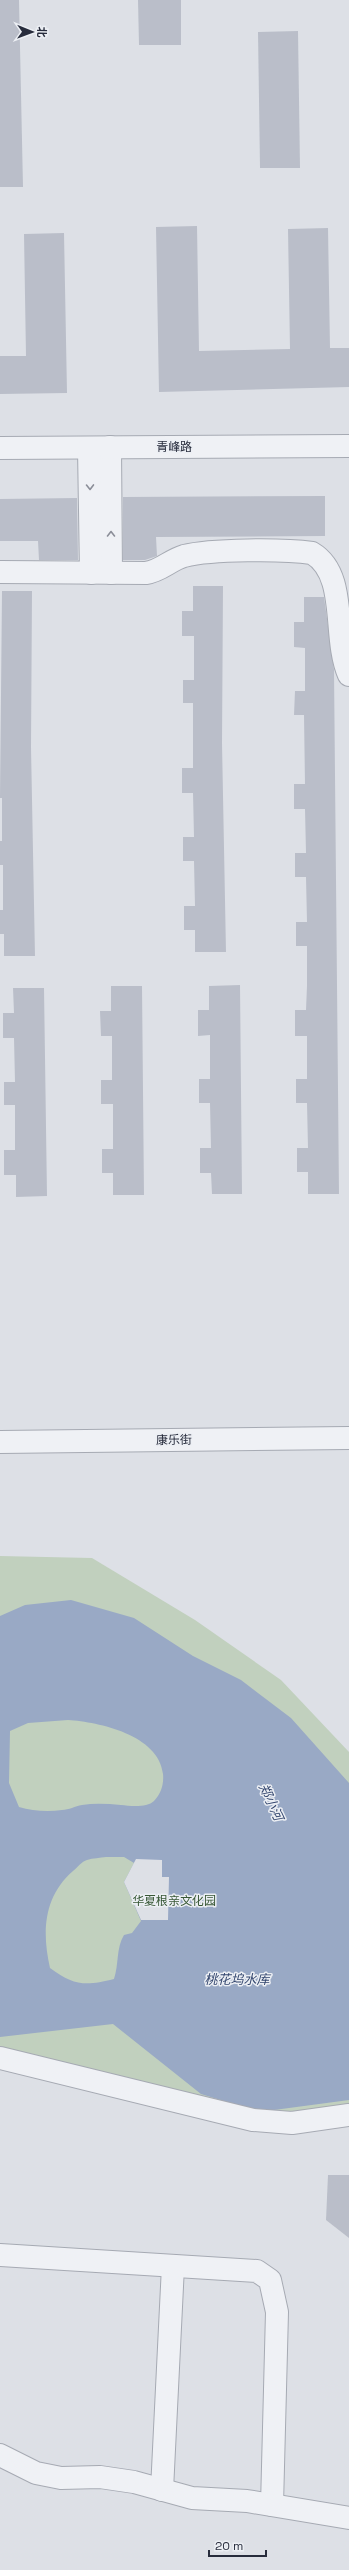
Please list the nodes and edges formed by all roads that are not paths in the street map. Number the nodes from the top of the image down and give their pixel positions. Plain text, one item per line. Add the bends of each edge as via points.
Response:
1 (349, 446) edge
2 (0, 448) edge
3 (100, 448) junction
4 (0, 572) edge
5 (101, 573) junction
6 (349, 675) edge
7 (349, 1438) edge
8 (0, 1442) edge
9 (0, 2058) edge
10 (349, 2115) edge
11 (0, 2255) edge
12 (172, 2266) junction
13 (0, 2455) edge
14 (162, 2490) junction
15 (272, 2505) junction
16 (349, 2518) edge

1 - 3 street, 青峰路
2 - 3 street, 青峰路
3 - 5 street
4 - 5 street
5 - 6 street via 154,572 184,556 204,553 312,553 328,565 340,591 343,648
7 - 8 street, 康乐街
9 - 10 street via 253,2120 292,2123
11 - 12 street
12 - 14 street
12 - 15 street via 257,2271 270,2280 277,2312
13 - 14 street via 36,2473 61,2478 100,2477 134,2482
14 - 15 street via 192,2498 247,2500
15 - 16 street

